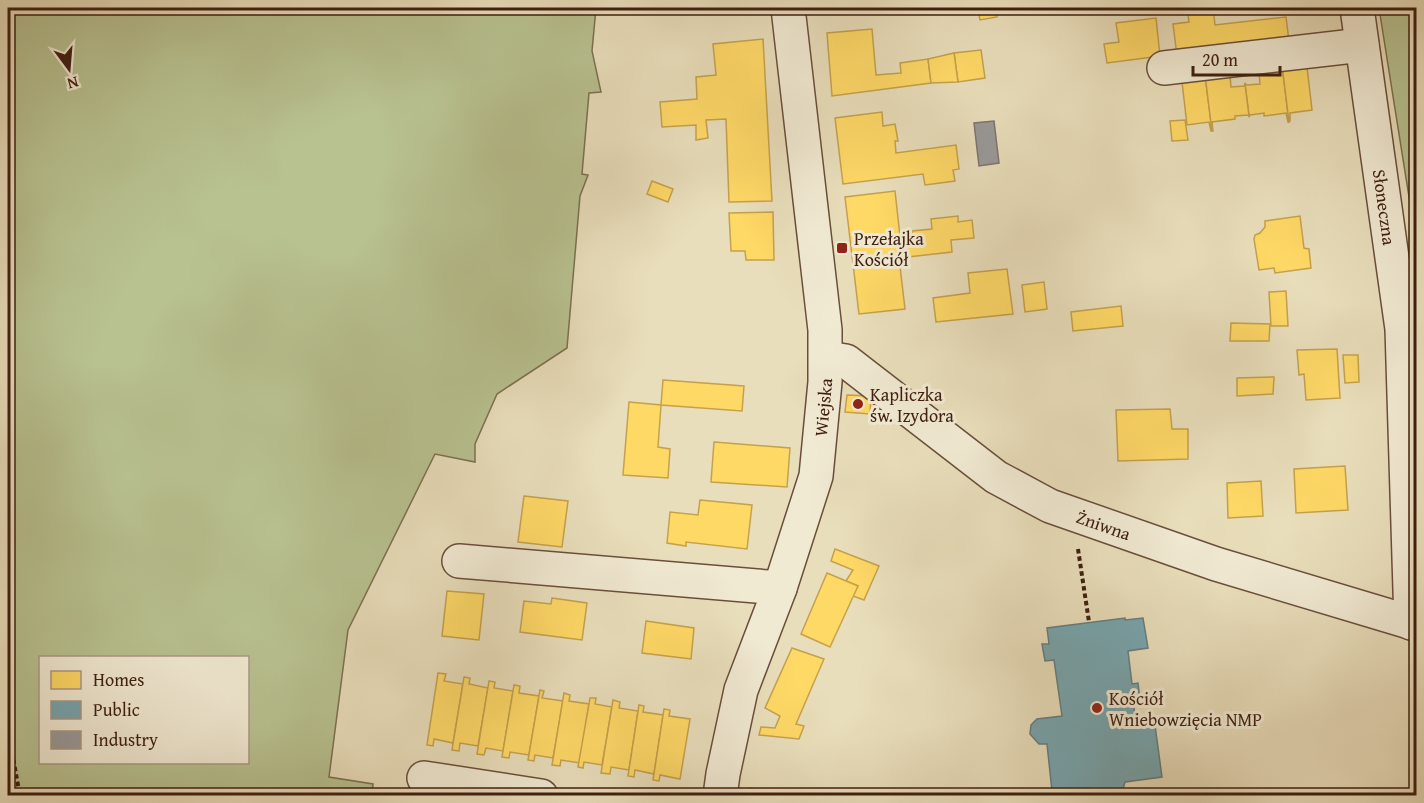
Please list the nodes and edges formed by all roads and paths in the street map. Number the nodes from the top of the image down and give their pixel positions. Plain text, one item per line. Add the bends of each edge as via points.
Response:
1 (788, 8) edge
2 (1357, 8) edge
3 (1362, 45) junction
4 (1164, 68) dead end
5 (826, 358) junction
6 (1077, 541) dead end
7 (459, 561) dead end
8 (780, 588) junction
9 (1089, 622) dead end
10 (1413, 623) edge
11 (8, 730) edge
12 (424, 778) dead end
13 (20, 795) edge
14 (541, 795) edge
15 (720, 795) edge

1 - 5 street, Wiejska
2 - 3 street, Słoneczna
3 - 4 street
3 - 10 street, Słoneczna via 1402,329
5 - 8 street, Wiejska via 816,476
5 - 10 street, Żniwna via 846,361 996,477 1050,506 1216,564
6 - 9 path
7 - 8 street
8 - 15 street, Wiejska via 741,690
11 - 13 path
12 - 14 street

